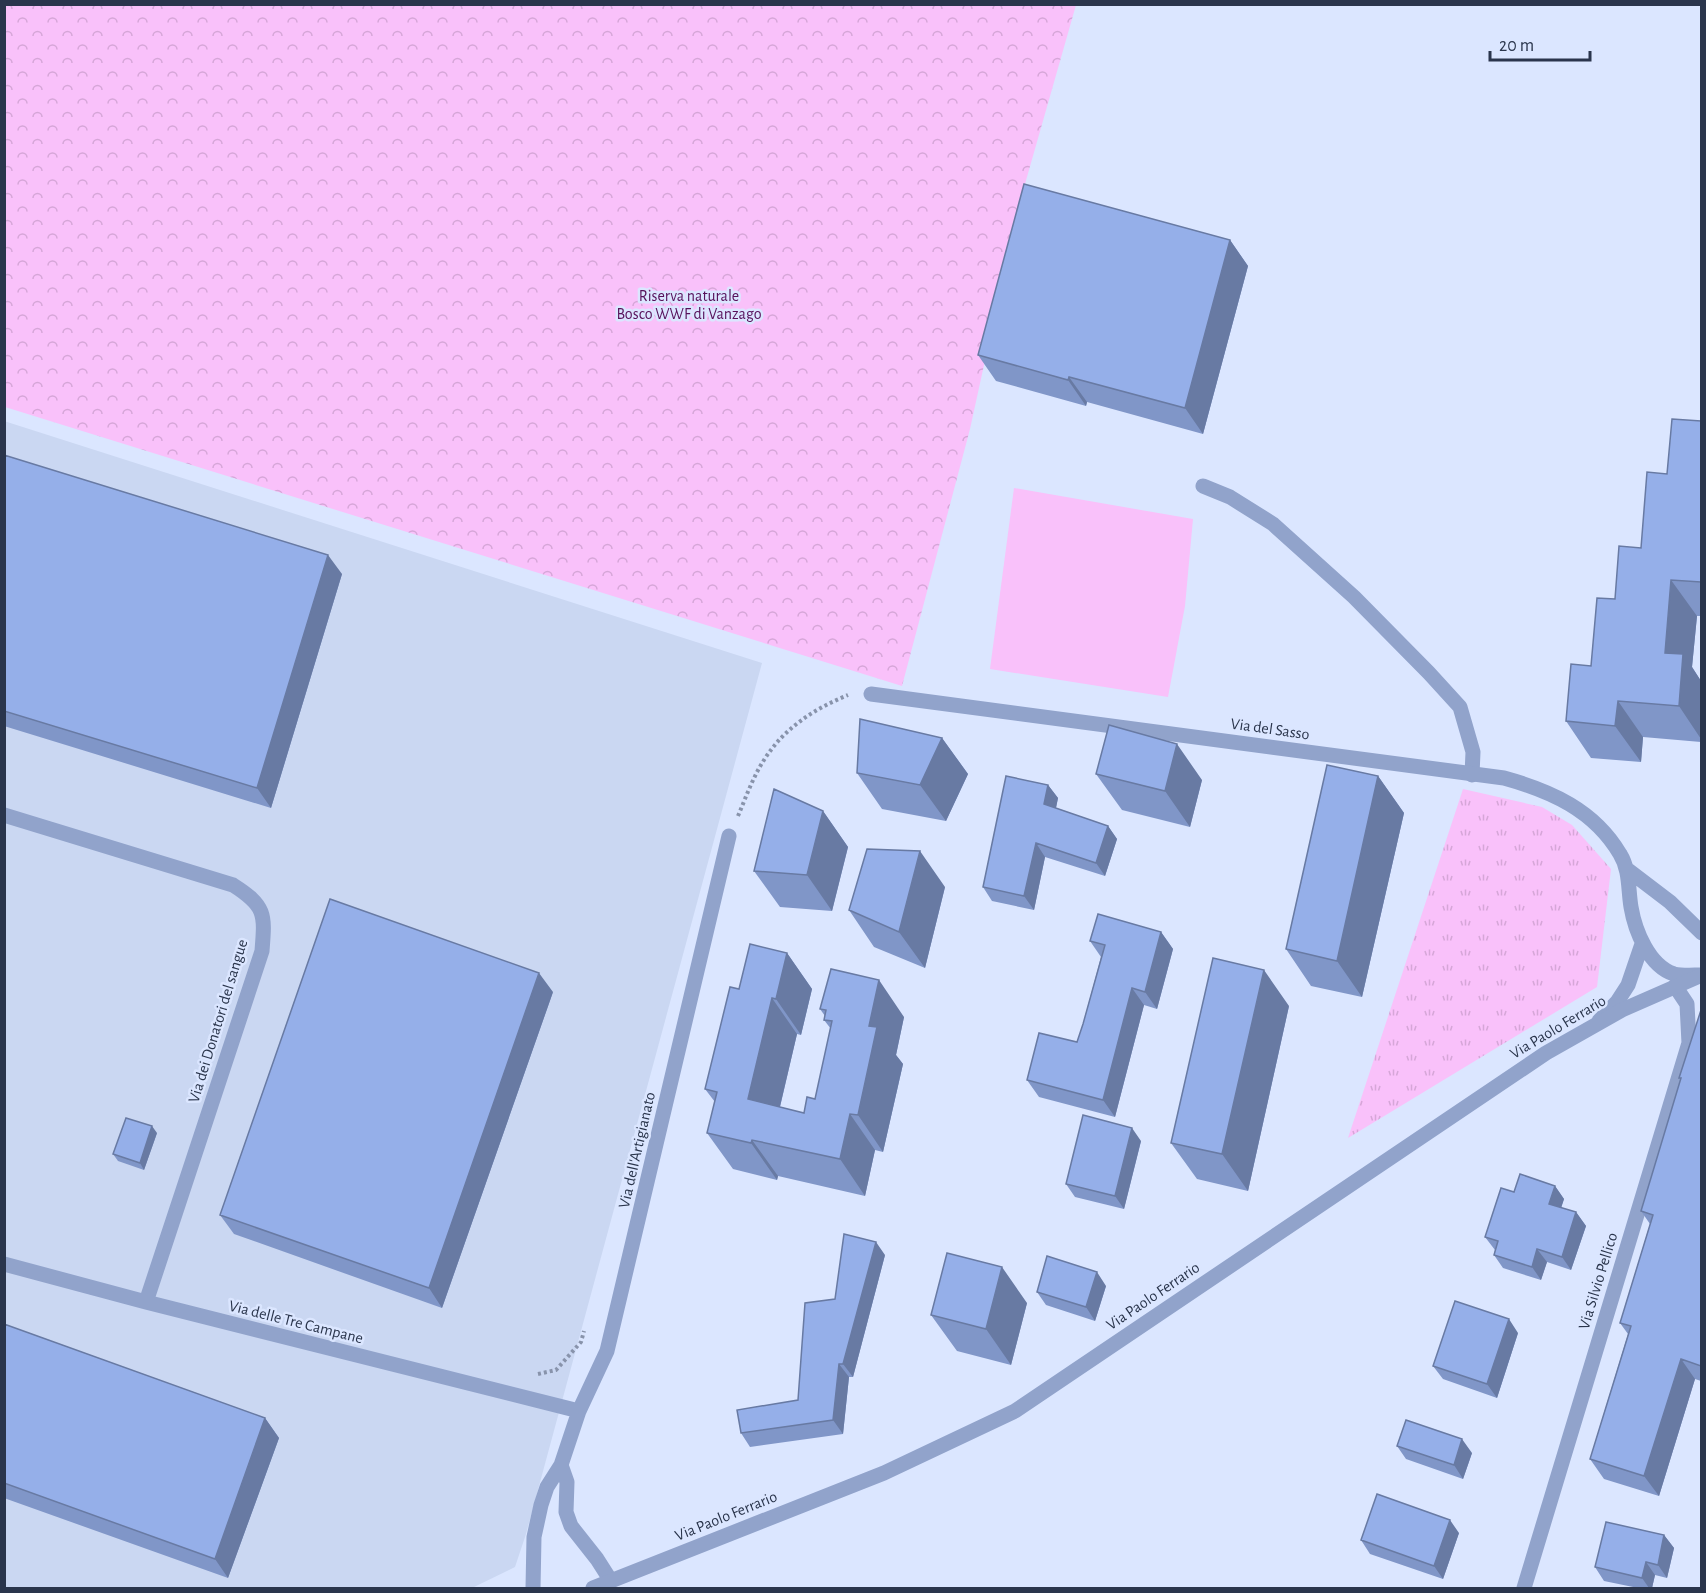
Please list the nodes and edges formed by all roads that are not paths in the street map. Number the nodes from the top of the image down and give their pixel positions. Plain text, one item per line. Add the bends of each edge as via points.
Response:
1 (1203, 486) dead end
2 (871, 694) road end
3 (1472, 774) junction
4 (4, 815) edge
5 (729, 836) road end
6 (1628, 870) junction
7 (1701, 933) edge
8 (1642, 944) junction
9 (1701, 975) edge
10 (1675, 986) junction
11 (1596, 1024) junction
12 (4, 1264) edge
13 (146, 1302) junction
14 (579, 1411) junction
15 (561, 1465) junction
16 (611, 1581) junction
17 (533, 1588) edge
18 (593, 1588) edge
19 (1524, 1588) edge

1 - 3 street via 1230,497 1273,524 1354,597 1437,682 1460,707 1473,752
2 - 3 street, Via del Sasso
3 - 6 street, Via del Sasso via 1534,787 1582,812 1603,830
4 - 13 street, Via dei Donatori del sangue via 233,885 250,896 261,910 262,951
5 - 14 street, Via dell'Artigianato via 607,1351
6 - 7 street, Via del Sasso via 1670,902
6 - 8 street, Via del Sasso via 1632,909
8 - 9 street, Via del Sasso via 1665,970 1676,975
8 - 11 street via 1628,985
9 - 10 street, Via Paolo Ferrario
10 - 11 street, Via Paolo Ferrario
10 - 19 street, Via Silvio Pellico via 1688,1004 1689,1043
11 - 16 street, Via Paolo Ferrario via 1521,1069 1015,1411 884,1473
12 - 13 street, Via delle Tre Campane
13 - 14 street, Via delle Tre Campane
14 - 15 street, Via dell'Artigianato
15 - 16 street, Via dell'Artigianato via 567,1482 566,1512 571,1526
15 - 17 street, Via dell'Artigianato via 547,1486 541,1505 534,1537
16 - 18 street, Via Paolo Ferrario

